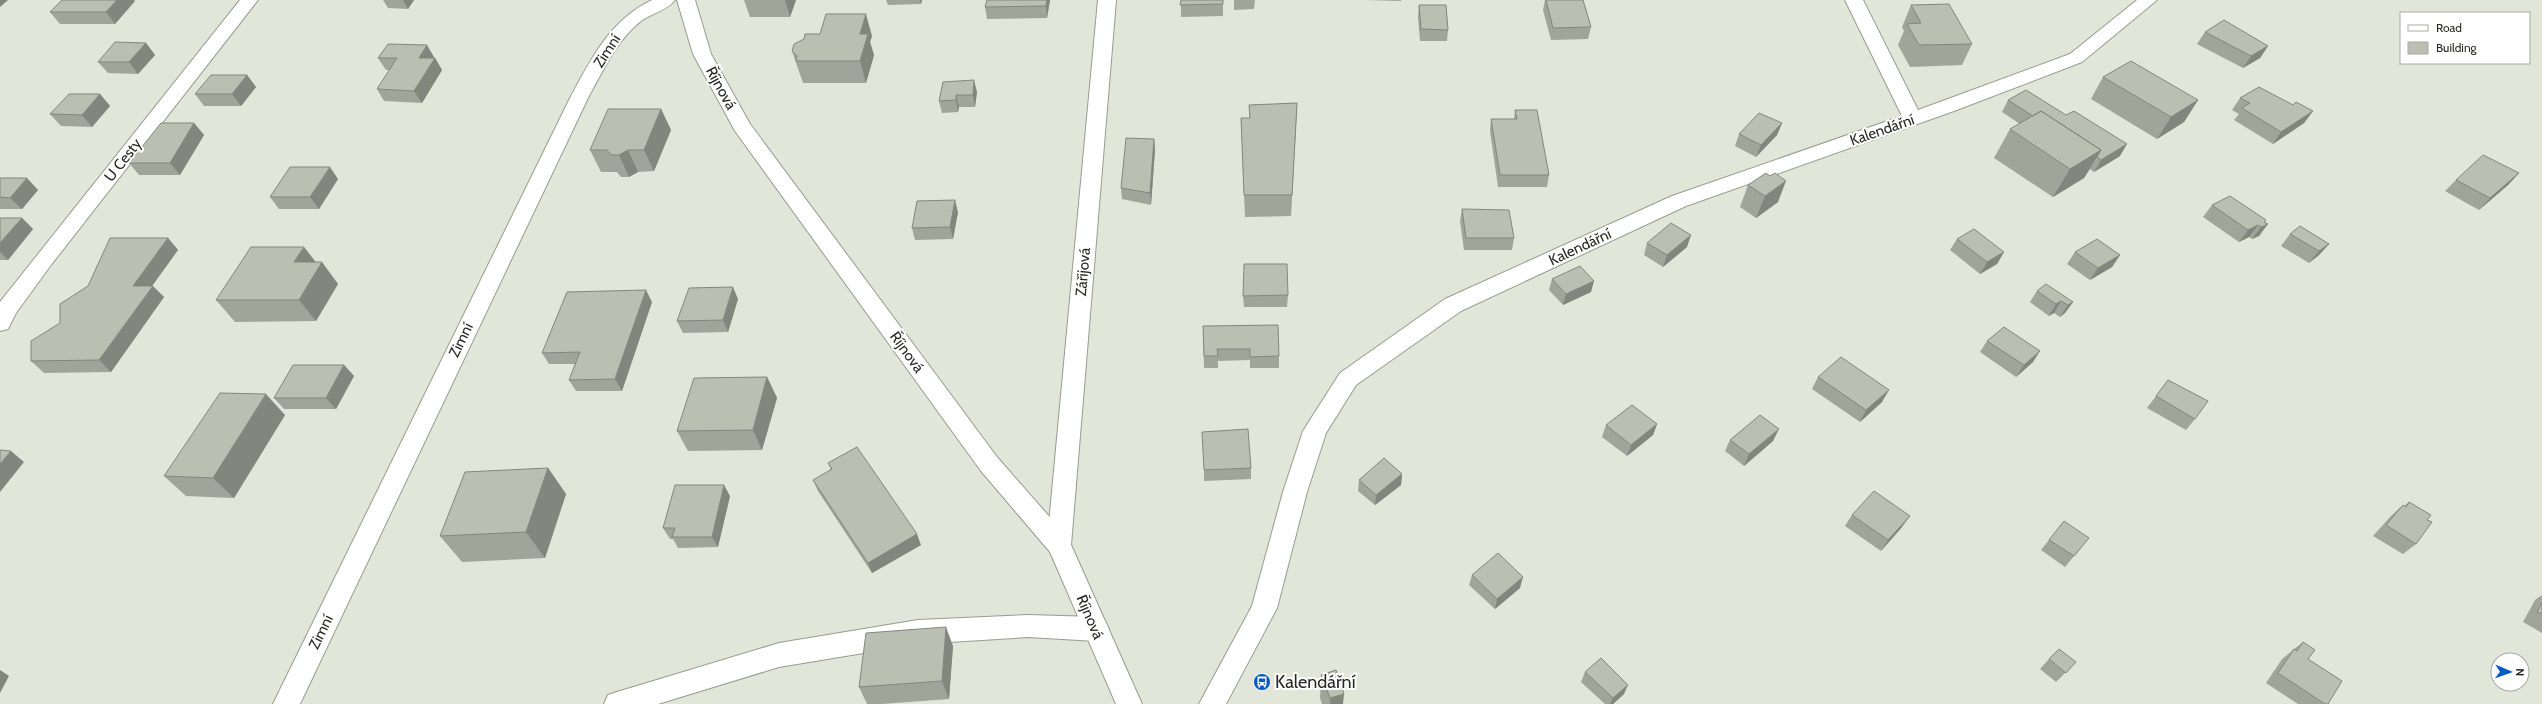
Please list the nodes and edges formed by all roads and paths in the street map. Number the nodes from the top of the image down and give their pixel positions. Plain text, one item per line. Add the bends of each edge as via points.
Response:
1 (249, 0) edge
2 (666, 0) edge
3 (686, 0) edge
4 (1107, 0) edge
5 (1854, 0) edge
6 (2148, 0) edge
7 (1913, 119) junction
8 (0, 323) edge
9 (1058, 545) junction
10 (1096, 629) junction
11 (286, 704) edge
12 (617, 704) edge
13 (1129, 704) edge
14 (1212, 704) edge

1 - 8 street, U Cesty via 44,260 8,308
2 - 11 street, Zimní via 632,17 616,34 579,98
3 - 9 street, Říjnová via 702,54 742,127 989,464
4 - 9 street, Zářijová
5 - 7 street
6 - 7 street, Kalendářní via 2076,58
7 - 14 street, Kalendářní via 1672,204 1453,305 1348,379 1315,431 1295,492 1264,608
9 - 10 street, Říjnová
10 - 12 street via 1028,626 918,632 779,655
10 - 13 street, Říjnová

